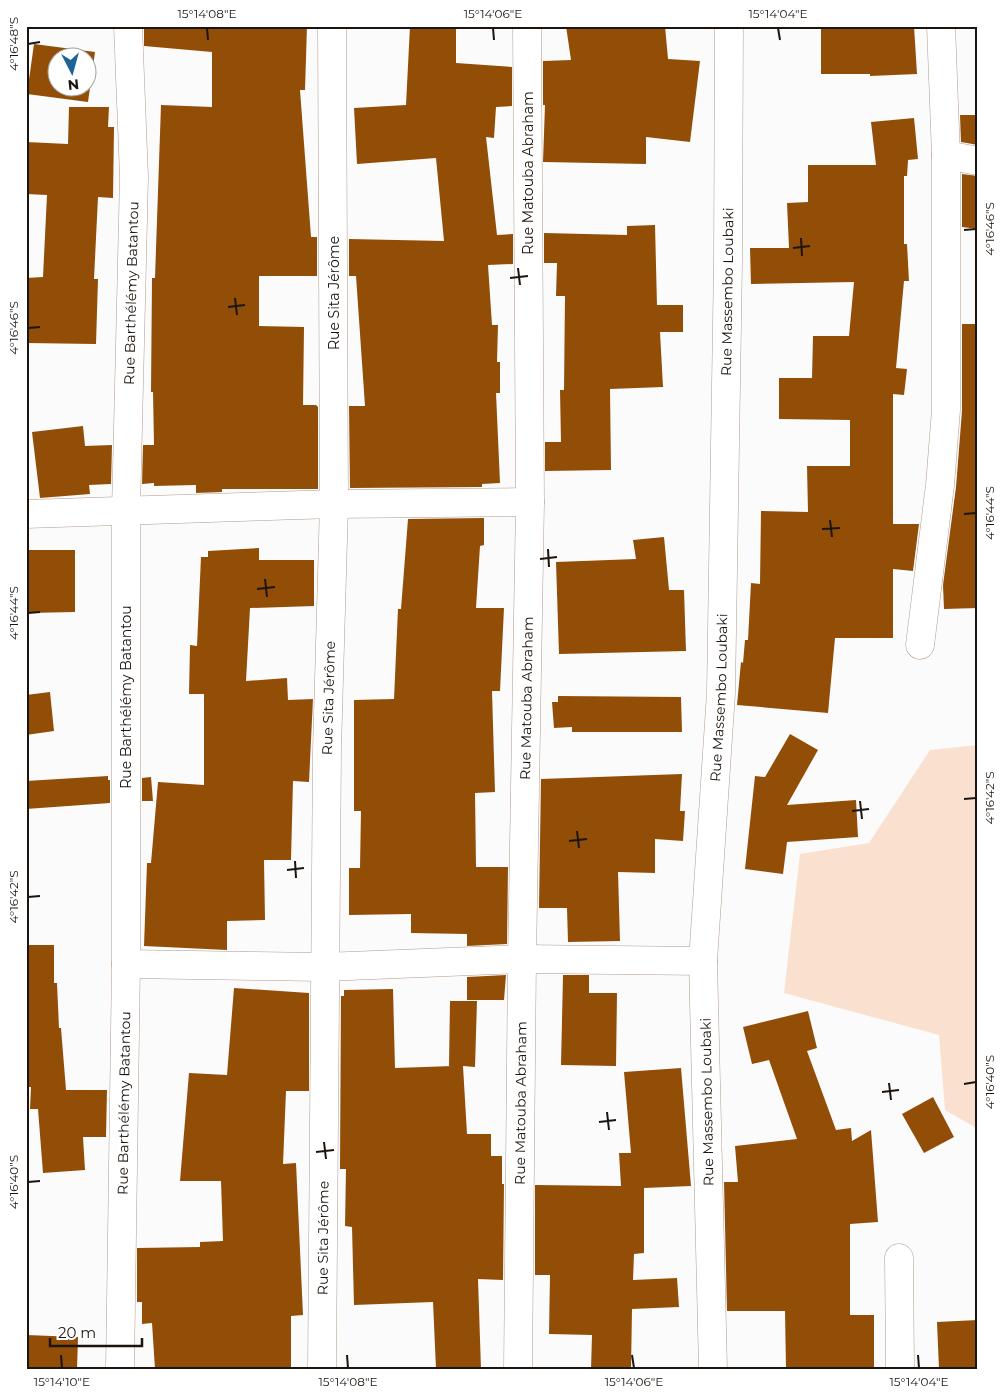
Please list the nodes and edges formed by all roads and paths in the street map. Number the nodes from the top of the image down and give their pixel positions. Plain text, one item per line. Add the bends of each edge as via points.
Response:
1 (128, 26) edge
2 (332, 26) edge
3 (527, 26) edge
4 (729, 26) edge
5 (941, 26) edge
6 (946, 155) junction
7 (978, 161) edge
8 (530, 502) junction
9 (334, 504) junction
10 (126, 511) junction
11 (26, 514) edge
12 (920, 645) dead end
13 (522, 959) junction
14 (704, 961) junction
15 (126, 964) junction
16 (324, 967) junction
17 (899, 1258) dead end
18 (120, 1369) edge
19 (322, 1369) edge
20 (518, 1369) edge
21 (713, 1369) edge
22 (900, 1369) edge

1 - 10 street, Rue Barthélémy Batantou via 134,177
2 - 9 street, Rue Sita Jérôme
3 - 8 street, Rue Matouba Abraham
4 - 14 street, Rue Massembo Loubaki via 721,693
5 - 6 street
6 - 7 street
6 - 12 street via 946,410
8 - 9 street
8 - 13 street, Rue Matouba Abraham
9 - 10 street
9 - 16 street, Rue Sita Jérôme
10 - 11 street
10 - 15 street, Rue Barthélémy Batantou
13 - 14 street
13 - 16 street
13 - 20 street, Rue Matouba Abraham
14 - 21 street, Rue Massembo Loubaki
15 - 16 street
15 - 18 street, Rue Barthélémy Batantou
16 - 19 street, Rue Sita Jérôme
17 - 22 street

